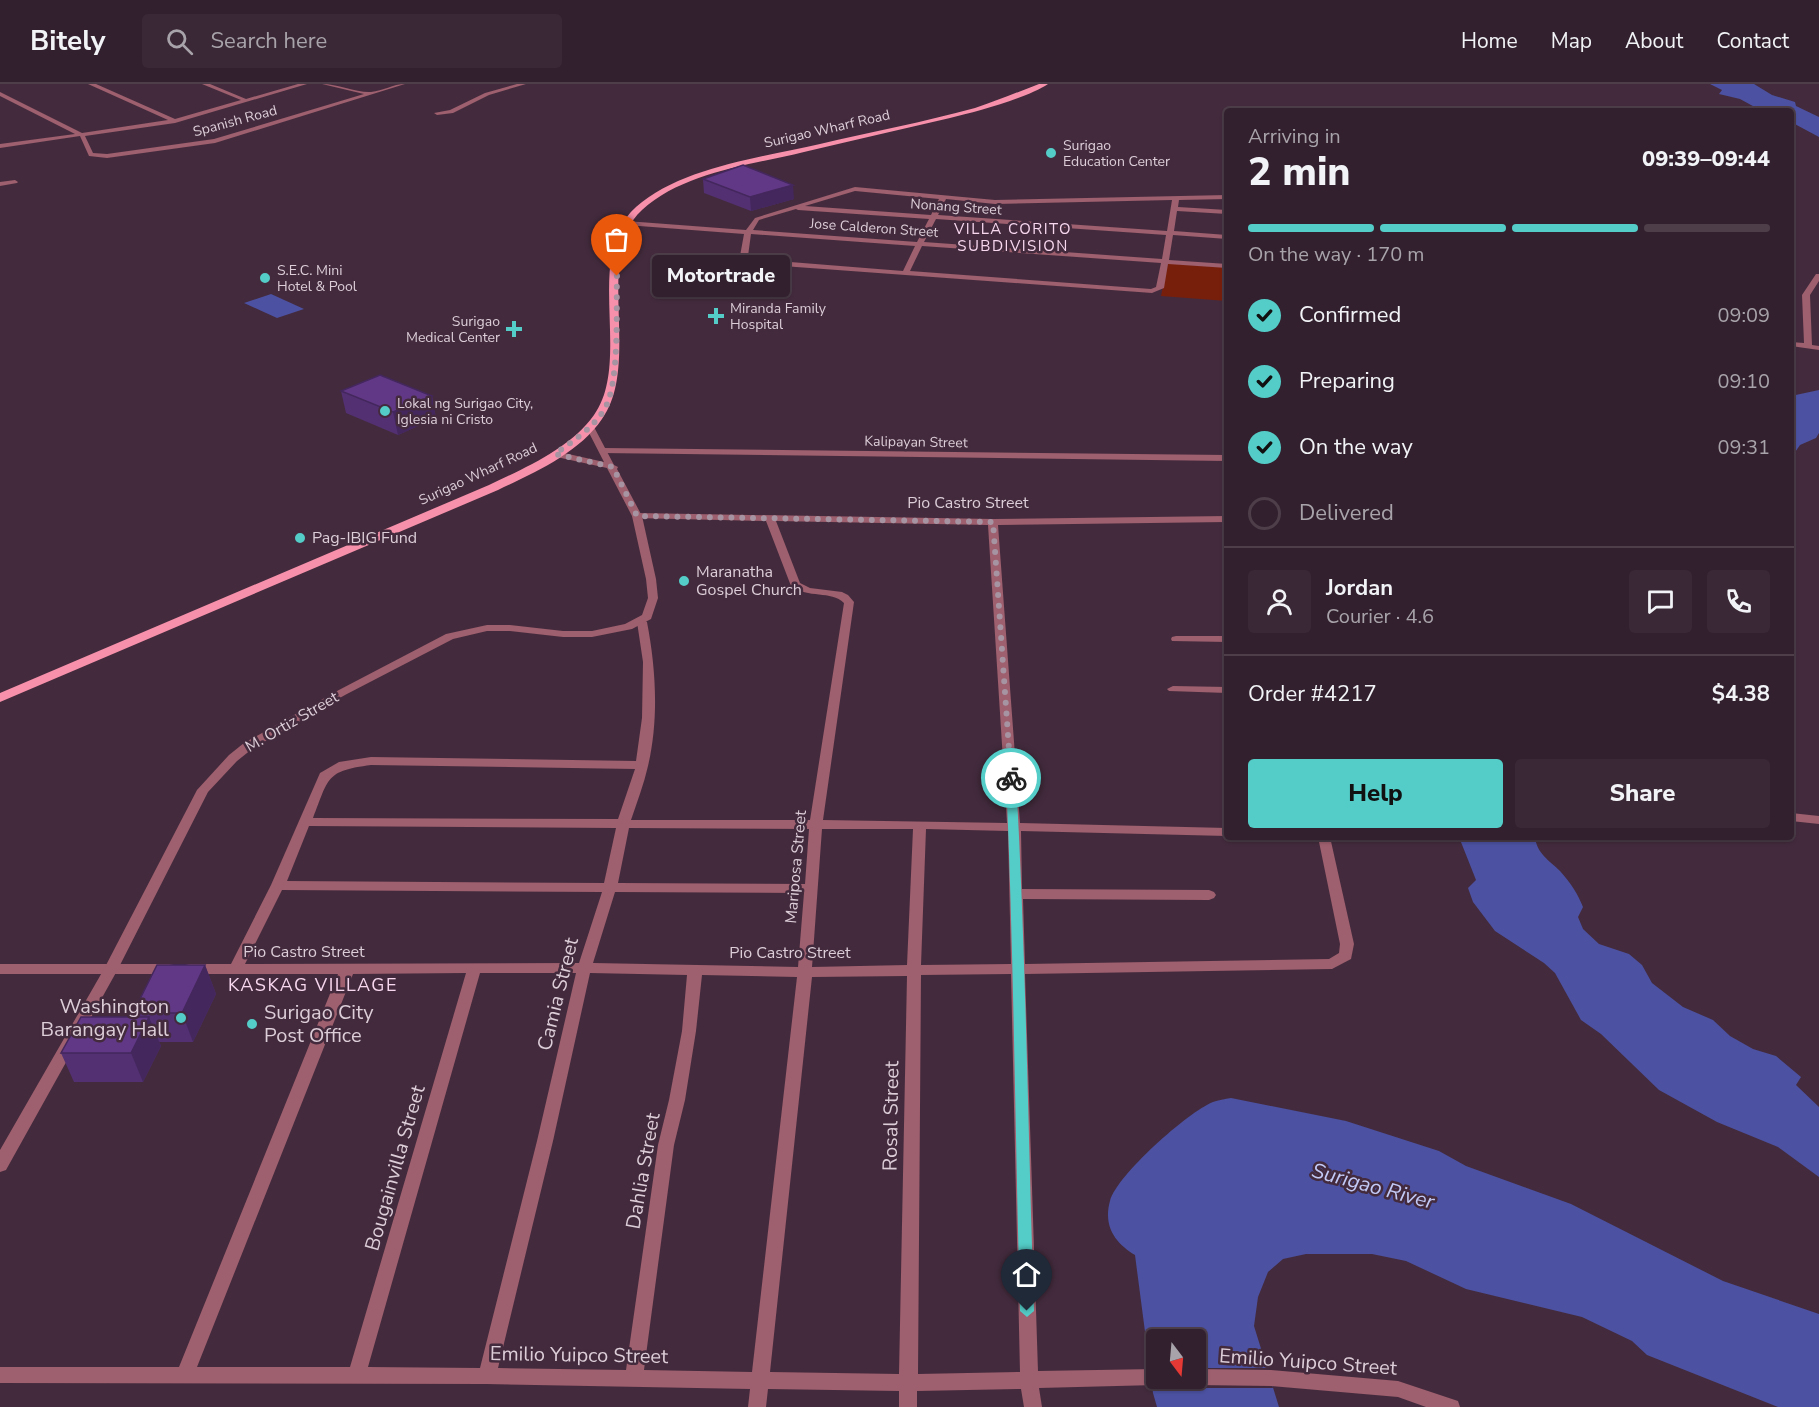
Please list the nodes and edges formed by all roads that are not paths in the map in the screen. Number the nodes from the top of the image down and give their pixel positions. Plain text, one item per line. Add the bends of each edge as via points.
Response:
1 (91, 84) edge
2 (205, 84) edge
3 (303, 84) edge
4 (325, 84) edge
5 (402, 84) edge
6 (523, 84) edge
7 (1045, 84) edge
8 (0, 94) edge
9 (370, 94) junction
10 (247, 101) junction
11 (437, 113) dead end
12 (175, 121) junction
13 (82, 135) junction
14 (0, 146) edge
15 (15, 182) dead end
16 (0, 184) edge
17 (1224, 197) edge
18 (943, 198) junction
19 (1176, 198) junction
20 (791, 207) junction
21 (1175, 209) junction
22 (1224, 212) edge
23 (934, 218) junction
24 (626, 223) junction
25 (748, 231) junction
26 (1170, 233) junction
27 (1224, 237) edge
28 (921, 244) junction
29 (1165, 262) junction
30 (1224, 266) edge
31 (905, 273) junction
32 (1819, 276) edge
33 (1794, 344) edge
34 (1808, 346) junction
35 (1819, 348) edge
36 (590, 427) junction
37 (604, 451) junction
38 (555, 454) junction
39 (1224, 458) edge
40 (613, 467) junction
41 (637, 516) junction
42 (770, 519) junction
43 (1224, 519) edge
44 (993, 522) junction
45 (642, 622) junction
46 (1176, 639) dead end
47 (1224, 639) edge
48 (1173, 689) dead end
49 (1224, 690) edge
50 (0, 698) edge
51 (642, 765) junction
52 (1794, 818) edge
53 (1819, 820) edge
54 (304, 822) junction
55 (624, 822) junction
56 (816, 825) junction
57 (920, 825) junction
58 (1014, 827) junction
59 (1224, 832) edge
60 (1325, 840) edge
61 (278, 885) junction
62 (610, 888) junction
63 (811, 889) junction
64 (1017, 894) junction
65 (1209, 895) dead end
66 (584, 968) junction
67 (0, 969) edge
68 (111, 969) junction
69 (235, 969) junction
70 (695, 969) junction
71 (1016, 969) junction
72 (347, 970) junction
73 (474, 970) junction
74 (914, 970) junction
75 (805, 972) junction
76 (0, 1166) edge
77 (0, 1375) edge
78 (185, 1375) junction
79 (487, 1376) junction
80 (356, 1377) junction
81 (1146, 1377) edge
82 (1206, 1377) edge
83 (634, 1379) junction
84 (759, 1380) junction
85 (1029, 1380) junction
86 (908, 1383) junction
87 (757, 1407) edge
88 (908, 1407) edge
89 (1033, 1407) edge
90 (1451, 1407) edge

1 - 12 street
2 - 10 street
3 - 10 street
4 - 9 street
5 - 9 street, Spanish Road
6 - 11 street via 487,94 451,112
7 - 24 main road, Surigao Wharf Road via 978,109 706,175 652,199
8 - 13 street
9 - 13 street, Spanish Road via 215,141 170,149 95,156
10 - 12 street
12 - 13 street
13 - 14 street
15 - 16 street
17 - 19 street
18 - 19 street via 1014,202
18 - 20 street via 855,189
18 - 23 street
19 - 21 street
20 - 23 street, Nonang Street
20 - 25 street via 757,219
21 - 22 street
21 - 26 street
23 - 26 street, Nonang Street
23 - 28 street
24 - 25 street, Jose Calderon Street
24 - 36 main road, Surigao Wharf Road via 618,242 613,383 606,407
25 - 28 street, Jose Calderon Street
25 - 31 street via 744,256 750,261
26 - 27 street, Nonang Street
26 - 29 street
28 - 29 street, Jose Calderon Street
28 - 31 street
29 - 30 street, Jose Calderon Street
29 - 31 street via 1160,288 1152,291
32 - 34 street via 1806,295
33 - 34 street
34 - 35 street
36 - 37 street
36 - 38 main road, Surigao Wharf Road
37 - 39 street, Kalipayan Street
37 - 40 street
38 - 40 street
38 - 50 main road, Surigao Wharf Road via 452,505
40 - 41 street
41 - 42 street, Pio Castro Street
41 - 45 street via 653,598 651,610
42 - 44 street, Pio Castro Street
42 - 56 street, Mariposa Street via 795,584 810,593 839,594 849,602
43 - 44 street, Pio Castro Street
44 - 58 street
45 - 51 street, Camia Street via 649,662
45 - 68 street, M. Ortiz Street via 592,634 487,628 450,636 248,746 217,772 203,790
46 - 47 street
48 - 49 street
51 - 54 street via 371,761 343,765 324,776
51 - 55 street, Camia Street
52 - 53 street
54 - 55 street
54 - 61 street
55 - 56 street
55 - 62 street, Camia Street
56 - 57 street
56 - 63 street, Mariposa Street
57 - 58 street
57 - 74 street, Rosal Street
58 - 59 street
58 - 64 street
60 - 71 street, Pio Castro Street via 1347,944 1347,955 1332,964
61 - 62 street
61 - 69 street
62 - 63 street
62 - 66 street, Camia Street
63 - 75 street, Mariposa Street
64 - 65 street
64 - 71 street
66 - 70 street, Pio Castro Street
66 - 73 street, Pio Castro Street
66 - 79 street, Camia Street
67 - 68 street, Pio Castro Street
68 - 69 street, Pio Castro Street
68 - 76 street, M. Ortiz Street
69 - 72 street, Pio Castro Street
70 - 75 street, Pio Castro Street
70 - 83 street, Dahlia Street via 689,1031 666,1145
71 - 74 street, Pio Castro Street
71 - 85 street
72 - 73 street, Pio Castro Street
72 - 78 street
73 - 80 street, Bougainvilla Street
74 - 75 street, Pio Castro Street
74 - 86 street, Rosal Street
75 - 84 street, Mariposa Street
77 - 78 street, Emilio Yuipco Street
78 - 80 street, Emilio Yuipco Street
79 - 80 street, Emilio Yuipco Street
79 - 83 street, Emilio Yuipco Street
81 - 85 street, Emilio Yuipco Street
82 - 90 street, Emilio Yuipco Street via 1271,1378 1398,1389
83 - 84 street, Emilio Yuipco Street
84 - 86 street, Emilio Yuipco Street
84 - 87 street, Mariposa Street
85 - 86 street, Emilio Yuipco Street
85 - 89 street
86 - 88 street, Rosal Street

